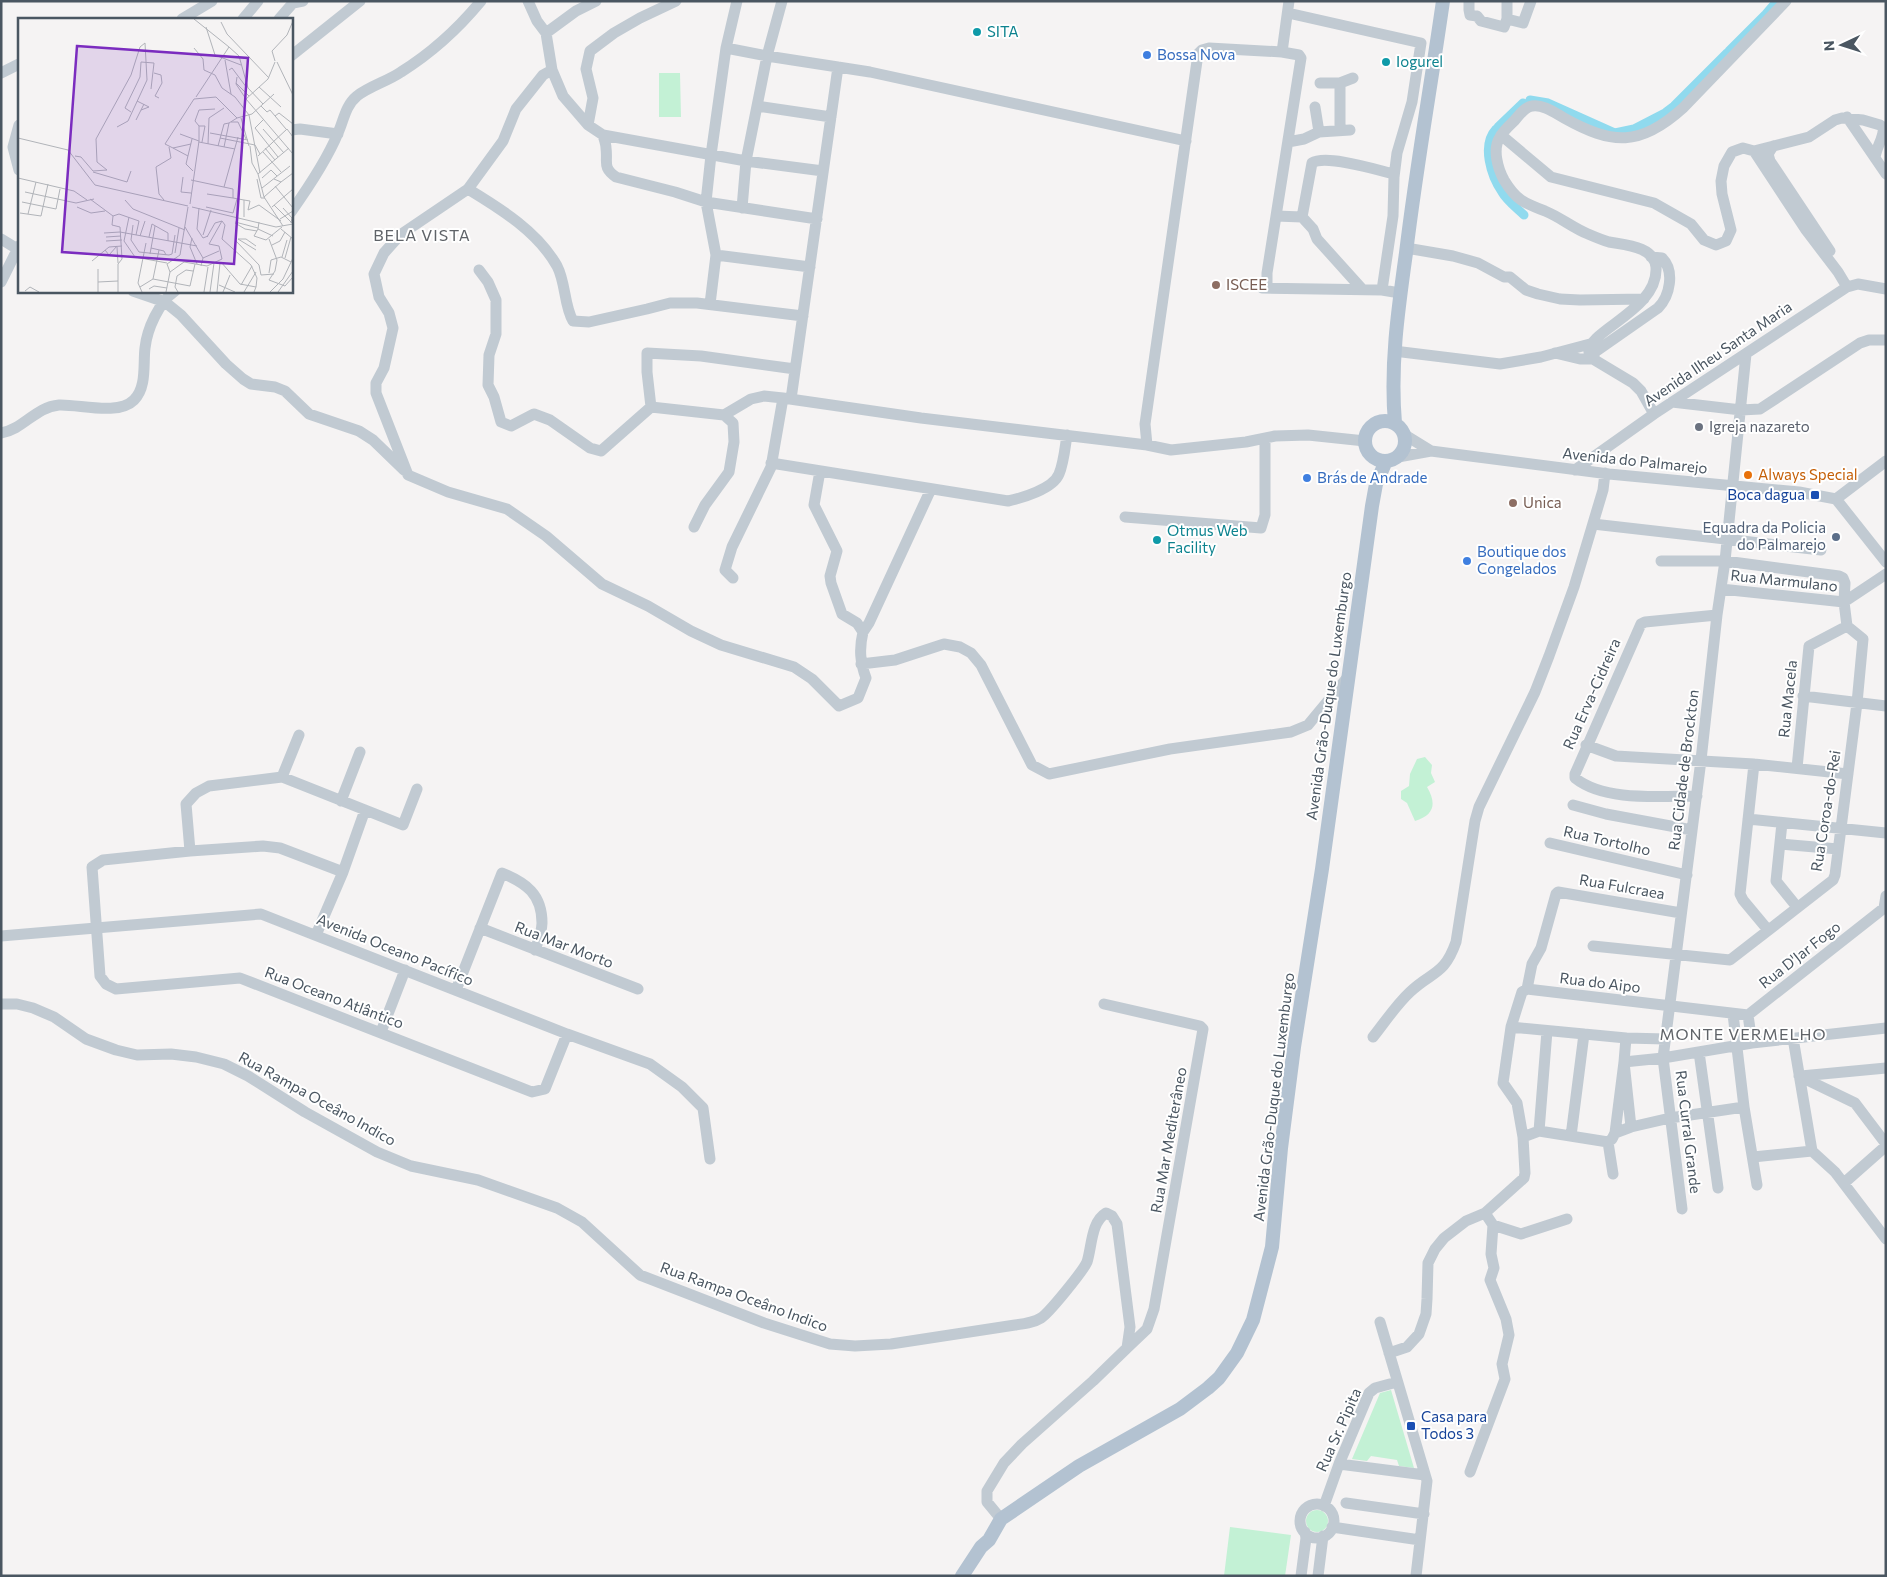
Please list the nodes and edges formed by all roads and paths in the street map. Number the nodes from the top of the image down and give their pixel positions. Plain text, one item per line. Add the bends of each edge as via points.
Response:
1 (212, 1) edge
2 (303, 1) edge
3 (360, 1) edge
4 (481, 1) edge
5 (528, 1) edge
6 (596, 1) edge
7 (676, 1) edge
8 (737, 1) edge
9 (782, 1) edge
10 (1443, 1) edge
11 (1470, 1) edge
12 (1507, 1) edge
13 (1531, 1) edge
14 (1786, 1) edge
15 (253, 3) edge
16 (1289, 7) edge
17 (184, 18) edge
18 (244, 18) edge
19 (280, 18) edge
20 (1507, 19) junction
21 (546, 33) junction
22 (726, 48) junction
23 (1282, 52) junction
24 (292, 55) edge
25 (767, 56) junction
26 (18, 64) edge
27 (838, 67) junction
28 (552, 70) junction
29 (1, 73) edge
30 (1353, 78) dead end
31 (1320, 83) dead end
32 (1340, 83) junction
33 (757, 106) junction
34 (1315, 107) dead end
35 (831, 117) junction
36 (1847, 117) junction
37 (1881, 120) edge
38 (588, 125) junction
39 (18, 129) edge
40 (292, 130) edge
41 (1318, 132) junction
42 (1885, 133) edge
43 (338, 134) junction
44 (603, 135) junction
45 (1501, 135) junction
46 (1186, 141) junction
47 (1288, 142) junction
48 (1773, 146) junction
49 (1754, 151) junction
50 (711, 155) junction
51 (1875, 158) junction
52 (746, 161) junction
53 (18, 166) edge
54 (824, 170) junction
55 (1394, 174) junction
56 (1886, 174) edge
57 (468, 189) junction
58 (706, 202) junction
59 (742, 208) junction
60 (292, 211) edge
61 (1276, 216) junction
62 (1302, 217) junction
63 (817, 219) junction
64 (1, 239) edge
65 (18, 248) edge
66 (1406, 248) junction
67 (716, 255) junction
68 (1651, 257) junction
69 (810, 267) junction
70 (478, 270) dead end
71 (1838, 272) junction
72 (1, 282) edge
73 (1847, 287) junction
74 (1362, 289) junction
75 (1886, 289) edge
76 (1382, 290) junction
77 (136, 292) edge
78 (174, 292) edge
79 (1400, 292) junction
80 (1644, 299) junction
81 (165, 302) junction
82 (710, 304) junction
83 (803, 316) junction
84 (1886, 340) edge
85 (1590, 344) junction
86 (1394, 352) junction
87 (1552, 352) junction
88 (1746, 354) junction
89 (1593, 359) junction
90 (795, 370) junction
91 (1392, 394) junction
92 (787, 398) junction
93 (1672, 402) junction
94 (651, 407) junction
95 (1741, 410) junction
96 (1654, 414) junction
97 (724, 415) junction
98 (1395, 423) junction
99 (1374, 424) junction
100 (1, 433) edge
101 (1067, 435) junction
102 (1405, 435) junction
103 (1265, 438) junction
104 (1365, 441) junction
105 (1147, 444) junction
106 (1431, 451) junction
107 (1385, 458) junction
108 (1886, 461) edge
109 (771, 463) junction
110 (1575, 470) junction
111 (820, 471) junction
112 (1605, 473) junction
113 (408, 475) junction
114 (1733, 486) junction
115 (931, 489) junction
116 (1836, 499) junction
117 (1125, 517) dead end
118 (1593, 524) junction
119 (694, 527) dead end
120 (1727, 540) junction
121 (1822, 550) dead end
122 (1660, 561) dead end
123 (1725, 561) junction
124 (1886, 562) edge
125 (1886, 574) edge
126 (733, 578) dead end
127 (1721, 589) junction
128 (1844, 602) junction
129 (1717, 615) junction
130 (1847, 626) junction
131 (863, 632) junction
132 (861, 664) junction
133 (1347, 678) junction
134 (1802, 696) junction
135 (1857, 703) junction
136 (1886, 706) edge
137 (299, 735) dead end
138 (1586, 745) junction
139 (360, 752) dead end
140 (1701, 760) junction
141 (1754, 764) junction
142 (1797, 768) junction
143 (1848, 774) junction
144 (282, 777) junction
145 (417, 789) dead end
146 (1697, 796) junction
147 (341, 801) junction
148 (1573, 805) dead end
149 (365, 810) junction
150 (1748, 819) junction
151 (1782, 823) junction
152 (1841, 828) junction
153 (1692, 830) junction
154 (1886, 833) edge
155 (1550, 843) dead end
156 (1780, 844) junction
157 (1838, 849) junction
158 (190, 851) junction
159 (343, 872) junction
160 (1687, 875) junction
161 (1886, 896) edge
162 (1797, 907) junction
163 (1885, 908) edge
164 (1681, 913) junction
165 (96, 927) junction
166 (480, 928) junction
167 (1768, 930) junction
168 (316, 935) junction
169 (1, 936) edge
170 (1593, 946) dead end
171 (535, 950) junction
172 (1677, 956) junction
173 (405, 970) junction
174 (638, 989) dead end
175 (1527, 989) junction
176 (456, 990) junction
177 (1, 1004) edge
178 (1104, 1004) dead end
179 (1670, 1006) junction
180 (1733, 1014) junction
181 (1748, 1015) junction
182 (1511, 1027) junction
183 (1886, 1028) edge
184 (1546, 1031) junction
185 (381, 1032) junction
186 (567, 1034) junction
187 (1584, 1034) junction
188 (1373, 1037) dead end
189 (1626, 1038) junction
190 (1793, 1038) junction
191 (1666, 1039) junction
192 (1752, 1043) junction
193 (1736, 1045) junction
194 (1699, 1052) junction
195 (1663, 1058) junction
196 (1624, 1062) junction
197 (1886, 1068) edge
198 (1799, 1076) junction
199 (1744, 1107) junction
200 (1706, 1112) junction
201 (1670, 1118) junction
202 (1632, 1127) junction
203 (1539, 1131) junction
204 (1523, 1136) junction
205 (1571, 1136) junction
206 (1612, 1138) junction
207 (1886, 1145) edge
208 (1812, 1151) junction
209 (1753, 1157) junction
210 (710, 1159) dead end
211 (1613, 1174) dead end
212 (1844, 1183) junction
213 (1757, 1185) dead end
214 (1718, 1188) dead end
215 (1682, 1209) dead end
216 (1485, 1213) junction
217 (1567, 1219) dead end
218 (1493, 1225) junction
219 (1886, 1239) edge
220 (1380, 1322) dead end
221 (1127, 1348) junction
222 (1389, 1353) junction
223 (1397, 1382) junction
224 (1339, 1464) junction
225 (1470, 1472) dead end
226 (1425, 1475) junction
227 (1346, 1503) dead end
228 (1324, 1506) junction
229 (1424, 1514) junction
230 (1001, 1520) junction
231 (1332, 1527) junction
232 (1304, 1532) junction
233 (1322, 1536) junction
234 (1420, 1540) junction
235 (962, 1576) edge
236 (1301, 1576) edge
237 (1318, 1576) edge
238 (1416, 1576) edge

1 - 17 street
2 - 19 street via 293,3
3 - 24 street
4 - 43 street via 459,27 429,53 357,96 346,109
5 - 21 street
6 - 21 street
7 - 38 street via 614,33 590,51 586,69 593,98
8 - 22 street
9 - 25 street
10 - 66 main road
11 - 20 street via 1470,15 1481,21 1504,27
12 - 20 street
13 - 20 street via 1523,23
14 - 45 street via 1683,108 1647,132 1626,139 1609,138 1541,106 1532,106
15 - 18 street
16 - 23 street
16 - 55 street via 1421,43 1412,102
21 - 28 street
22 - 25 street
22 - 50 street
23 - 46 street via 1202,50 1198,54
23 - 47 street via 1299,54 1301,58
25 - 27 street
25 - 33 street
26 - 29 street
27 - 35 street
27 - 46 street
28 - 38 street via 563,96
28 - 57 street via 516,108 503,141
30 - 32 street
31 - 32 street
32 - 41 street via 1345,128
33 - 35 street
33 - 52 street
34 - 41 street
35 - 54 street
36 - 37 street
36 - 48 street via 1834,120 1808,137
36 - 51 street
37 - 42 street
38 - 44 street
39 - 53 street via 13,147
40 - 43 street
41 - 47 street
42 - 51 street via 1877,146
43 - 60 street
44 - 50 street
44 - 58 street via 605,164 616,177
45 - 49 street via 1551,177 1654,203 1691,224 1704,240 1716,245 1726,241 1731,230 1721,188 1724,166 1735,150
45 - 68 street via 1496,147 1499,170 1520,201 1585,233 1634,246
46 - 105 street via 1145,424
47 - 61 street
48 - 49 street
48 - 71 street via 1768,154 1770,161 1829,249
49 - 71 street
50 - 52 street
50 - 58 street
51 - 56 street
52 - 54 street
52 - 59 street
54 - 63 street
55 - 62 street via 1315,160
55 - 76 street via 1393,216
57 - 82 street via 509,214 540,244 558,267 568,313 573,321 589,322 670,303
57 - 113 street via 400,235 384,253 374,274 379,297 389,312 393,328 384,368 376,383 376,393
58 - 59 street
58 - 67 street
59 - 63 street
61 - 62 street
61 - 74 street via 1264,288
62 - 74 street via 1317,239
63 - 69 street
64 - 65 street
65 - 72 street
66 - 79 main road
66 - 80 street via 1478,263 1510,277 1526,290 1546,296 1612,301
67 - 69 street
67 - 82 street
68 - 80 street via 1656,269
68 - 89 street via 1662,258 1667,264 1669,281 1665,299 1658,308 1595,352
69 - 83 street
70 - 94 street via 496,300 496,334 489,356 488,385 501,422 511,426 534,414 550,420 590,448 601,451
71 - 73 street
73 - 75 street via 1858,284
73 - 88 street, Avenida Ilheu Santa Maria
74 - 76 street
76 - 79 street
77 - 81 street
78 - 81 street
79 - 86 main road
80 - 85 street
81 - 100 street via 156,314 144,347 141,388 135,399 127,405 103,409 59,405 45,408 11,431
81 - 113 street via 243,379 251,384 284,391 309,414 358,431 373,440
82 - 83 street
83 - 90 street
84 - 95 street via 1865,341 1760,409
85 - 87 street
85 - 89 street via 1589,352
86 - 87 street via 1500,364
86 - 91 main road
87 - 89 street
88 - 93 street, Avenida Ilheu Santa Maria
88 - 95 street, Rua Cidade de Brockton
89 - 96 street via 1638,387
90 - 92 street
90 - 94 street via 701,356 647,353
91 - 98 main road
91 - 99 main road
92 - 97 street via 764,396 751,399
92 - 101 street
92 - 109 street
93 - 95 street
93 - 96 street, Avenida Ilheu Santa Maria
94 - 97 street
95 - 114 street, Rua Cidade de Brockton
96 - 110 street, Avenida Ilheu Santa Maria
97 - 119 street via 733,423 734,442 729,472
98 - 99 main road via 1384,421
98 - 102 main road
99 - 104 main road
101 - 105 street
101 - 115 street via 1059,476 1044,489 1022,498 1008,501
102 - 106 street, Avenida do Palmarejo
102 - 107 main road via 1404,449
103 - 104 street via 1308,435
103 - 105 street via 1171,450
103 - 117 street via 1265,515 1261,528
104 - 107 main road via 1367,450
106 - 107 street, Avenida do Palmarejo
106 - 110 street, Avenida do Palmarejo
107 - 133 main road, Avenida Grão-Duque do Luxemburgo via 1376,484
108 - 116 street
109 - 111 street
109 - 126 street via 732,547 726,570
110 - 112 street, Avenida do Palmarejo
111 - 115 street
111 - 131 street via 814,506 837,551 830,583 842,614 857,623
112 - 114 street, Avenida do Palmarejo
112 - 118 street
113 - 132 street via 448,492 507,509 546,536 602,584 721,645 794,667 812,679 839,706 858,698 866,678
114 - 116 street, Avenida do Palmarejo
114 - 120 street, Rua Cidade de Brockton
115 - 131 street
116 - 124 street
118 - 120 street
118 - 188 street via 1539,683 1479,807 1451,955 1437,974 1408,994
120 - 121 street
120 - 123 street, Rua Cidade de Brockton
122 - 123 street
123 - 127 street, Rua Cidade de Brockton
123 - 128 street via 1839,576 1845,583
125 - 128 street
127 - 128 street, Rua Marmulano
127 - 129 street, Rua Cidade de Brockton
128 - 130 street
129 - 138 street, Rua Erva-Cidreira via 1641,624
129 - 140 street, Rua Cidade de Brockton
130 - 134 street, Rua Macela via 1809,646
130 - 135 street, Rua Coroa-do-Rei via 1863,639
131 - 132 street
132 - 133 street via 895,660 944,644 960,646 971,653 981,666 1032,765 1049,774 1170,749 1291,732 1308,724
133 - 230 main road, Avenida Grão-Duque do Luxemburgo via 1281,1148 1272,1247 1253,1320 1229,1365 1198,1397 1079,1466
134 - 135 street
134 - 142 street, Rua Macela
135 - 136 street
135 - 143 street, Rua Coroa-do-Rei
137 - 144 street
138 - 140 street via 1616,756
138 - 146 street, Rua Erva-Cidreira via 1575,774 1584,786 1631,797
139 - 147 street
140 - 141 street
140 - 146 street, Rua Cidade de Brockton
141 - 142 street
141 - 150 street
142 - 143 street
143 - 152 street, Rua Coroa-do-Rei
144 - 147 street
144 - 158 street via 209,786 196,794 186,804
145 - 149 street via 403,825
146 - 153 street, Rua Cidade de Brockton
147 - 149 street
148 - 153 street
149 - 159 street
150 - 151 street
150 - 167 street via 1740,894
151 - 152 street
151 - 156 street
152 - 154 street
152 - 157 street, Rua Coroa-do-Rei
153 - 160 street, Rua Cidade de Brockton
155 - 160 street, Rua Tortolho
156 - 157 street
156 - 162 street via 1776,880
157 - 162 street, Rua Coroa-do-Rei via 1833,880
158 - 159 street via 263,846 280,848
158 - 165 street, Rua Oceano Atlântico via 102,860 92,867
159 - 168 street
160 - 164 street, Rua Cidade de Brockton
161 - 163 street, Rua D'Jar Fogo
162 - 167 street, Rua Coroa-do-Rei
163 - 181 street, Rua D'Jar Fogo
164 - 172 street, Rua Cidade de Brockton
164 - 175 street, Rua Fulcraea via 1558,892 1541,948 1532,964
165 - 168 street, Avenida Oceano Pacífico via 261,914
165 - 169 street, Avenida Oceano Pacífico
165 - 185 street, Rua Oceano Atlântico via 100,976 116,989 240,978
166 - 171 street, Rua Mar Morto
166 - 171 street via 502,873 520,880 536,897 542,924
166 - 176 street
167 - 172 street, Rua Coroa-do-Rei via 1730,960
168 - 173 street, Avenida Oceano Pacífico
170 - 172 street, Rua Coroa-do-Rei
171 - 174 street, Rua Mar Morto
172 - 179 street, Rua Cidade de Brockton
173 - 176 street, Avenida Oceano Pacífico
173 - 185 street
175 - 179 street, Rua do Aipo
175 - 182 street via 1522,992
176 - 186 street, Avenida Oceano Pacífico
177 - 221 street, Rua Rampa Oceâno Indico via 33,1008 54,1017 86,1039 116,1050 138,1055 196,1057 224,1064 377,1152 411,1166 478,1180 557,1208 582,1222 640,1275 764,1323 830,1344 891,1344 1030,1323 1042,1317 1086,1263 1097,1222 1106,1213 1117,1224 1130,1327
178 - 221 street, Rua Mar Mediterâneo via 1203,1029 1154,1309 1146,1329
179 - 180 street, Rua do Aipo
179 - 191 street, Rua Cidade de Brockton
180 - 181 street, Rua do Aipo
180 - 193 street
181 - 192 street
182 - 184 street
182 - 204 street via 1503,1083 1517,1103
183 - 190 street
184 - 187 street
184 - 203 street
185 - 186 street, Rua Oceano Atlântico via 532,1092 545,1088
186 - 210 street, Avenida Oceano Pacífico via 650,1064 682,1087 702,1108
187 - 189 street
187 - 205 street
189 - 191 street
189 - 196 street
190 - 192 street
190 - 198 street
191 - 195 street, Rua Cidade de Brockton
192 - 193 street
193 - 194 street
193 - 199 street
194 - 195 street
194 - 200 street
195 - 196 street
195 - 201 street, Rua Curral Grande
196 - 202 street
196 - 206 street
197 - 198 street
198 - 207 street via 1855,1103
198 - 208 street
199 - 200 street
199 - 209 street
200 - 201 street
200 - 214 street
201 - 202 street
201 - 215 street, Rua Curral Grande
202 - 206 street
203 - 204 street
203 - 205 street
204 - 216 street via 1524,1178
205 - 206 street
206 - 211 street
207 - 212 street
208 - 209 street
208 - 212 street
209 - 213 street
212 - 219 street
216 - 218 street
216 - 222 street via 1466,1221 1444,1238 1429,1258 1426,1314 1419,1334 1407,1346
217 - 218 street via 1521,1234
218 - 225 street via 1491,1254 1494,1268 1490,1280 1509,1334 1502,1364 1505,1379
220 - 222 street
221 - 230 street via 1004,1463 987,1491 987,1502
222 - 223 street
223 - 224 street, Rua Sr. Pipita via 1372,1390
223 - 226 street
224 - 226 street
224 - 228 street, Rua Sr. Pipita
226 - 229 street
227 - 229 street
228 - 231 street via 1333,1517
228 - 232 street via 1311,1505 1303,1512 1300,1522
229 - 234 street
230 - 235 main road, Avenida Grão-Duque do Luxemburgo
231 - 233 street
231 - 234 street
232 - 233 street via 1313,1537
232 - 236 street
233 - 237 street
234 - 238 street

